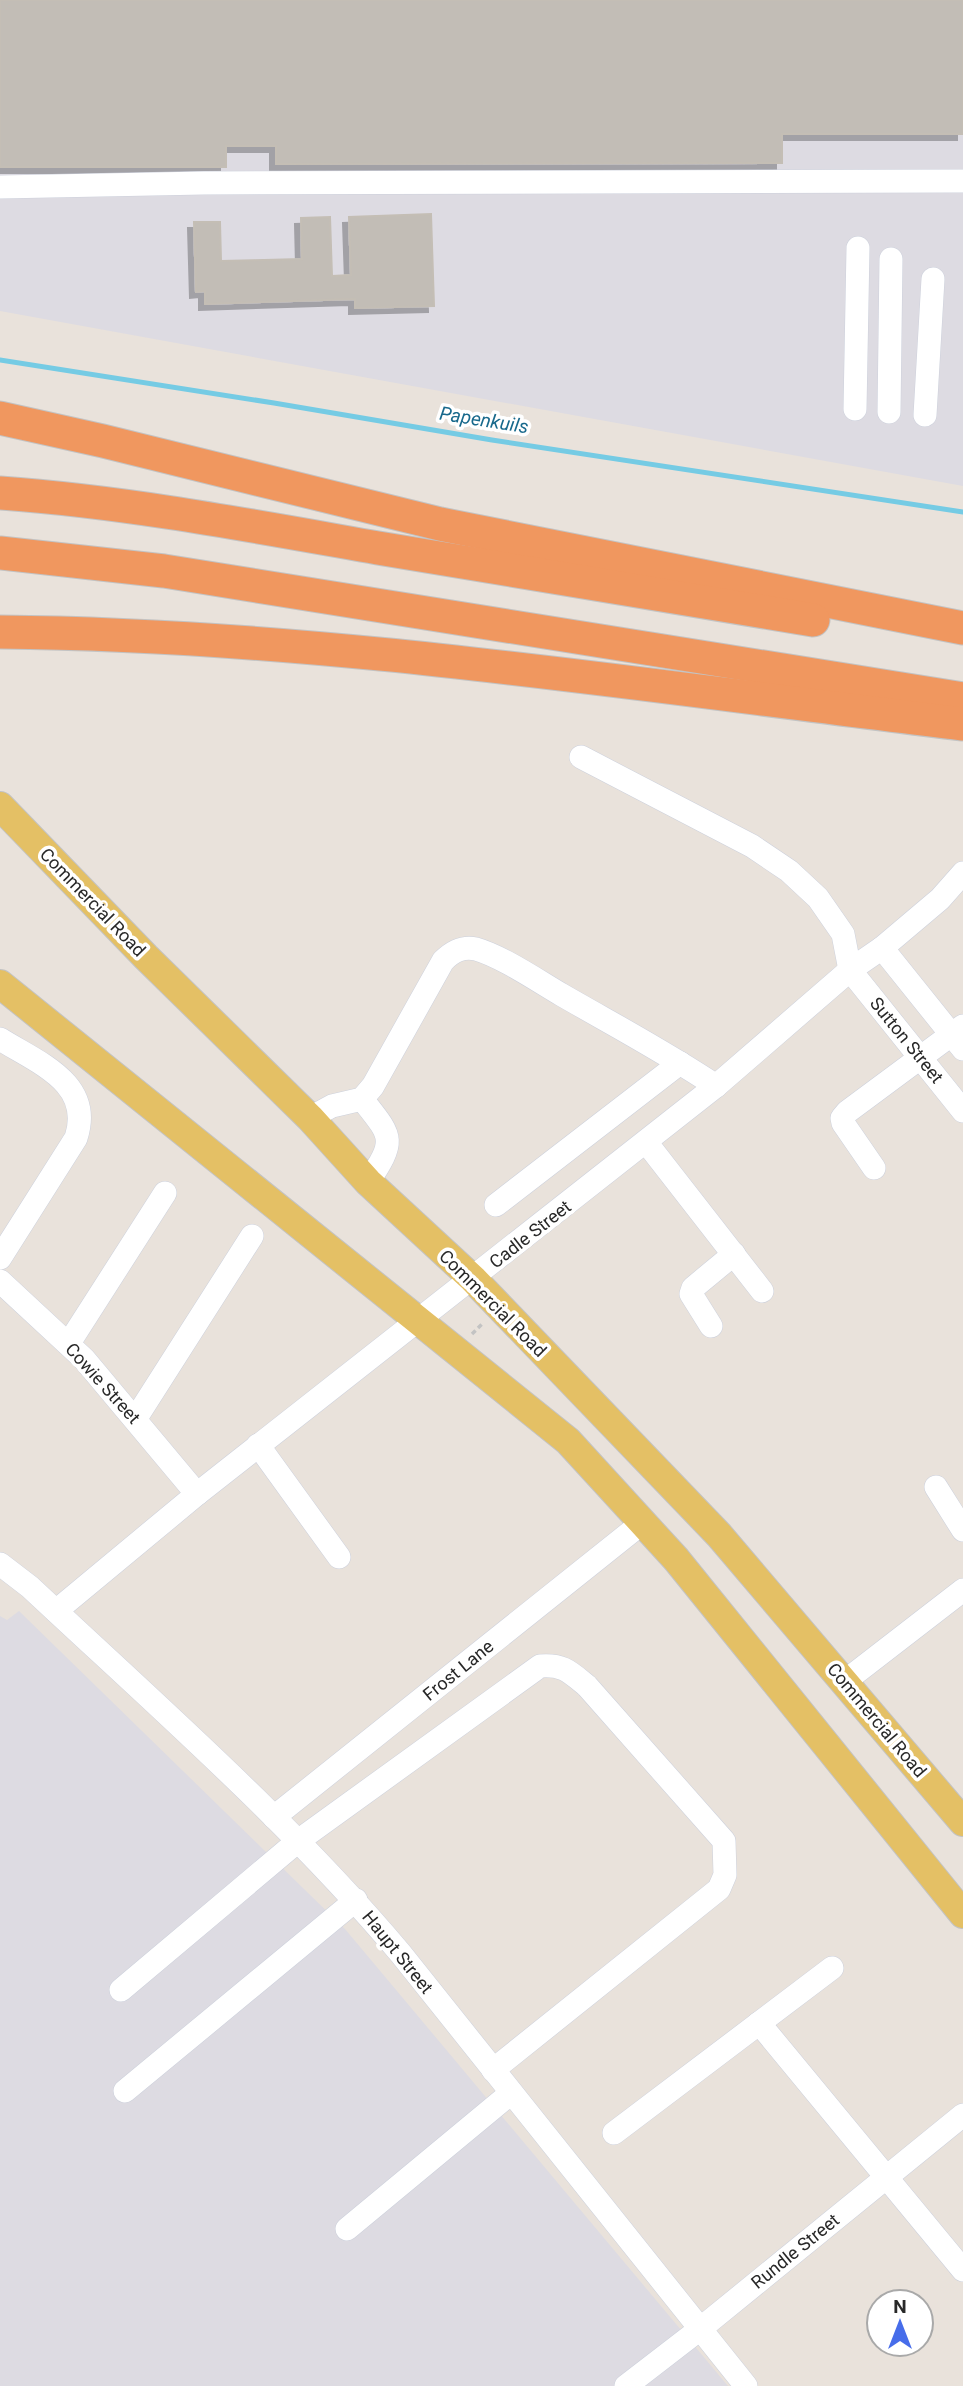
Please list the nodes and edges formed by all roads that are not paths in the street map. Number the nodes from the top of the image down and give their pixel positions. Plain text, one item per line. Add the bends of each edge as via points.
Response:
1 (963, 181) edge
2 (0, 187) edge
3 (858, 248) dead end
4 (891, 259) dead end
5 (933, 279) dead end
6 (855, 409) dead end
7 (890, 412) dead end
8 (925, 415) dead end
9 (0, 418) edge
10 (0, 493) edge
11 (0, 553) edge
12 (963, 628) edge
13 (0, 632) edge
14 (963, 642) edge
15 (963, 699) edge
16 (963, 724) edge
17 (581, 757) dead end
18 (0, 806) edge
19 (963, 873) edge
20 (843, 934) junction
21 (882, 948) junction
22 (850, 970) junction
23 (0, 984) edge
24 (959, 1036) edge
25 (0, 1039) edge
26 (921, 1058) junction
27 (680, 1063) junction
28 (716, 1086) junction
29 (362, 1099) junction
30 (963, 1111) edge
31 (310, 1118) junction
32 (646, 1142) junction
33 (874, 1168) dead end
34 (368, 1182) junction
35 (165, 1194) dead end
36 (496, 1205) dead end
37 (252, 1236) dead end
38 (734, 1254) junction
39 (0, 1258) edge
40 (473, 1279) junction
41 (0, 1280) edge
42 (762, 1291) dead end
43 (418, 1321) junction
44 (711, 1326) dead end
45 (69, 1343) junction
46 (136, 1418) junction
47 (258, 1445) junction
48 (936, 1487) dead end
49 (197, 1494) junction
50 (642, 1523) junction
51 (963, 1530) edge
52 (339, 1557) dead end
53 (0, 1564) edge
54 (963, 1590) edge
55 (56, 1611) junction
56 (844, 1682) junction
57 (274, 1817) junction
58 (963, 1822) edge
59 (298, 1841) junction
60 (356, 1900) junction
61 (963, 1914) edge
62 (832, 1968) dead end
63 (121, 1990) dead end
64 (759, 2023) junction
65 (494, 2070) junction
66 (125, 2091) dead end
67 (512, 2093) junction
68 (963, 2115) edge
69 (614, 2133) dead end
70 (887, 2177) junction
71 (347, 2229) dead end
72 (963, 2270) edge
73 (700, 2329) junction
74 (626, 2386) edge
75 (746, 2386) edge

1 - 2 street
3 - 6 street
4 - 7 street
5 - 8 street
9 - 12 highway via 440,524
10 - 14 highway via 174,513 603,587
11 - 15 highway via 164,571
13 - 16 highway via 240,642 450,661
17 - 20 street via 752,846 818,898
18 - 31 main road, Commercial Road
19 - 21 street, Cadle Street
20 - 21 street
20 - 22 street
21 - 22 street, Cadle Street
21 - 24 street
22 - 26 street, Sutton Street
22 - 28 street, Cadle Street
23 - 43 main road
24 - 26 street
25 - 39 street via 61,1077 79,1103 80,1117 76,1138
26 - 30 street, Sutton Street
26 - 33 street via 842,1118
27 - 28 street
27 - 29 street via 524,973 465,948 443,961
27 - 36 street
28 - 32 street, Cadle Street
29 - 31 street
29 - 34 street via 384,1127 388,1140
31 - 34 main road, Commercial Road
32 - 38 street
32 - 40 street, Cadle Street
34 - 40 main road, Commercial Road
35 - 45 street
37 - 46 street
38 - 42 street
38 - 44 street via 691,1294
40 - 43 street, Cadle Street
40 - 56 main road, Commercial Road via 719,1535
41 - 45 street, Cowie Street
43 - 47 street, Cadle Street
43 - 50 main road via 568,1441
45 - 46 street, Cowie Street
46 - 49 street, Cowie Street
47 - 49 street, Cadle Street
47 - 52 street
48 - 51 street
49 - 55 street, Cadle Street
50 - 57 street, Frost Lane
50 - 61 main road via 677,1559
53 - 55 street, Haupt Street
54 - 56 street
55 - 57 street, Haupt Street
56 - 58 main road, Commercial Road
57 - 59 street, Haupt Street
59 - 60 street, Haupt Street
59 - 63 street
59 - 65 street via 540,1666 556,1665 587,1686 724,1841 725,1875 719,1889
60 - 65 street, Haupt Street
60 - 66 street
62 - 64 street
64 - 69 street
64 - 70 street
65 - 67 street, Haupt Street
67 - 71 street
67 - 73 street, Haupt Street
68 - 70 street, Rundle Street
70 - 72 street
70 - 73 street, Rundle Street
73 - 74 street, Rundle Street
73 - 75 street, Haupt Street

